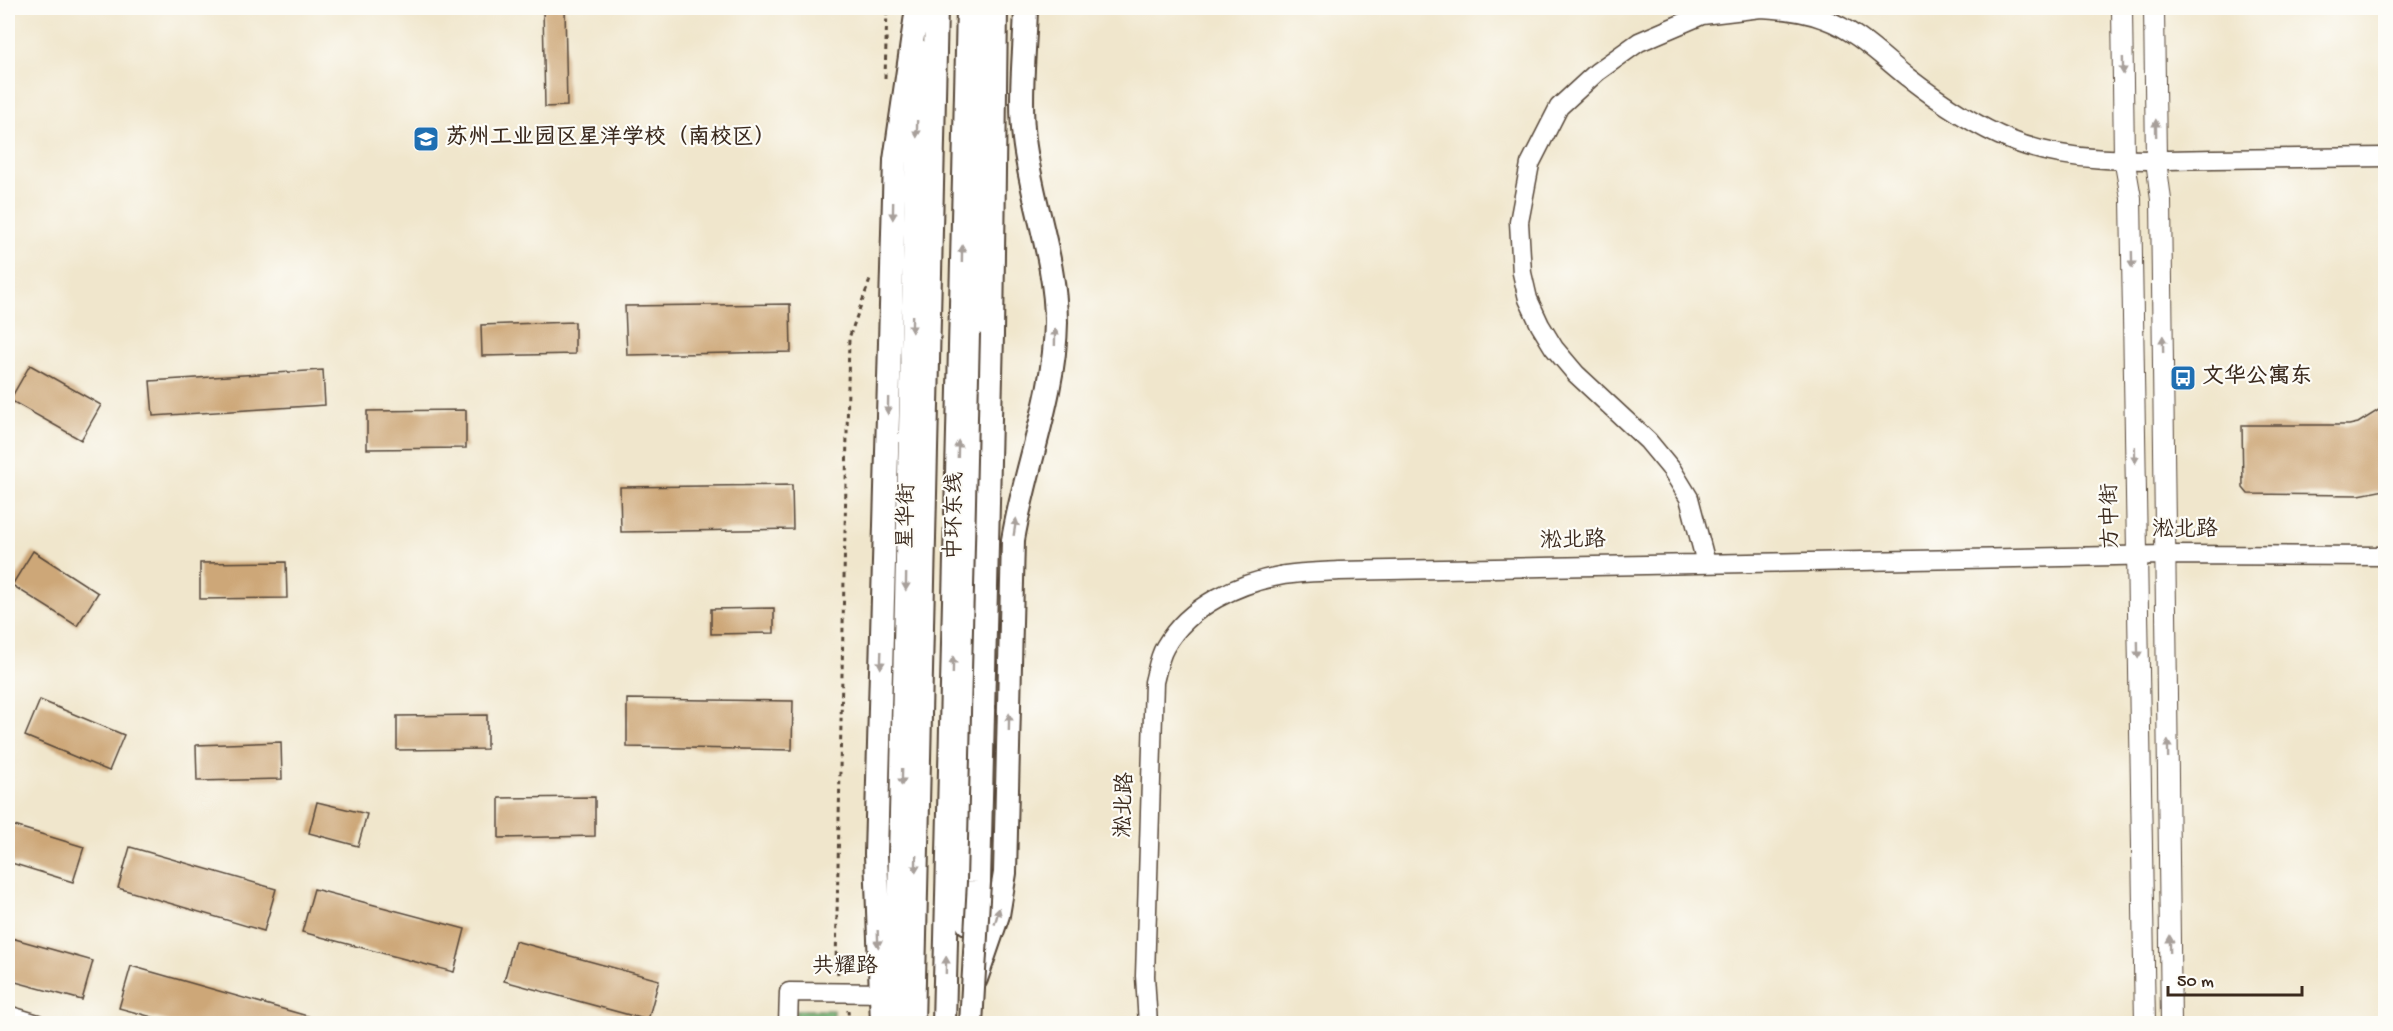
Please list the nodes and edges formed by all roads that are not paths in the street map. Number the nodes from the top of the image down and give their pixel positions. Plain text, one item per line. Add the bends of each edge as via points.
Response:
1 (918, 8) edge
2 (936, 8) edge
3 (968, 8) edge
4 (985, 8) edge
5 (996, 8) edge
6 (1026, 8) edge
7 (1761, 8) edge
8 (2122, 8) edge
9 (2154, 8) edge
10 (2385, 157) edge
11 (2124, 158) junction
12 (2156, 160) junction
13 (2137, 555) junction
14 (2166, 555) junction
15 (2385, 556) edge
16 (1706, 563) junction
17 (888, 992) junction
18 (8, 1016) edge
19 (967, 1019) edge
20 (38, 1023) edge
21 (788, 1023) edge
22 (882, 1023) edge
23 (896, 1023) edge
24 (913, 1023) edge
25 (944, 1023) edge
26 (1148, 1023) edge
27 (2145, 1023) edge
28 (2171, 1023) edge

1 -> 17 main road, 星华街
1 -> 17 main road via 895,160 876,854
2 -> 24 main road, 中环东线
25 -> 3 main road, 中环东线
4 - 19 main road
5 - 19 main road, bridge via 979,882
19 -> 6 main road via 1003,895 1013,540 1055,348 1055,298 1024,140
7 - 11 street via 1795,10 1825,19 1854,35 1923,90 2009,139 2044,152
7 - 16 street via 1702,15 1639,42 1597,72 1559,107 1530,164 1519,222 1522,273 1540,325 1576,374 1648,441 1672,470 1689,498
8 -> 11 main road, 方中街
12 -> 9 main road
10 - 12 street
11 - 12 street
11 -> 13 main road, 方中街 via 2131,198
14 -> 12 main road via 2161,200
13 - 14 street, 淞北路
13 - 16 street, 淞北路
13 -> 27 main road, 方中街
14 - 15 street, 淞北路
28 -> 14 main road
16 - 26 street, 淞北路 via 1286,575 1251,583 1200,607 1164,648 1154,682 1145,976
17 - 21 street, 共耀路 via 789,992
17 - 22 main road
17 - 23 main road, 星华街
18 - 20 street

